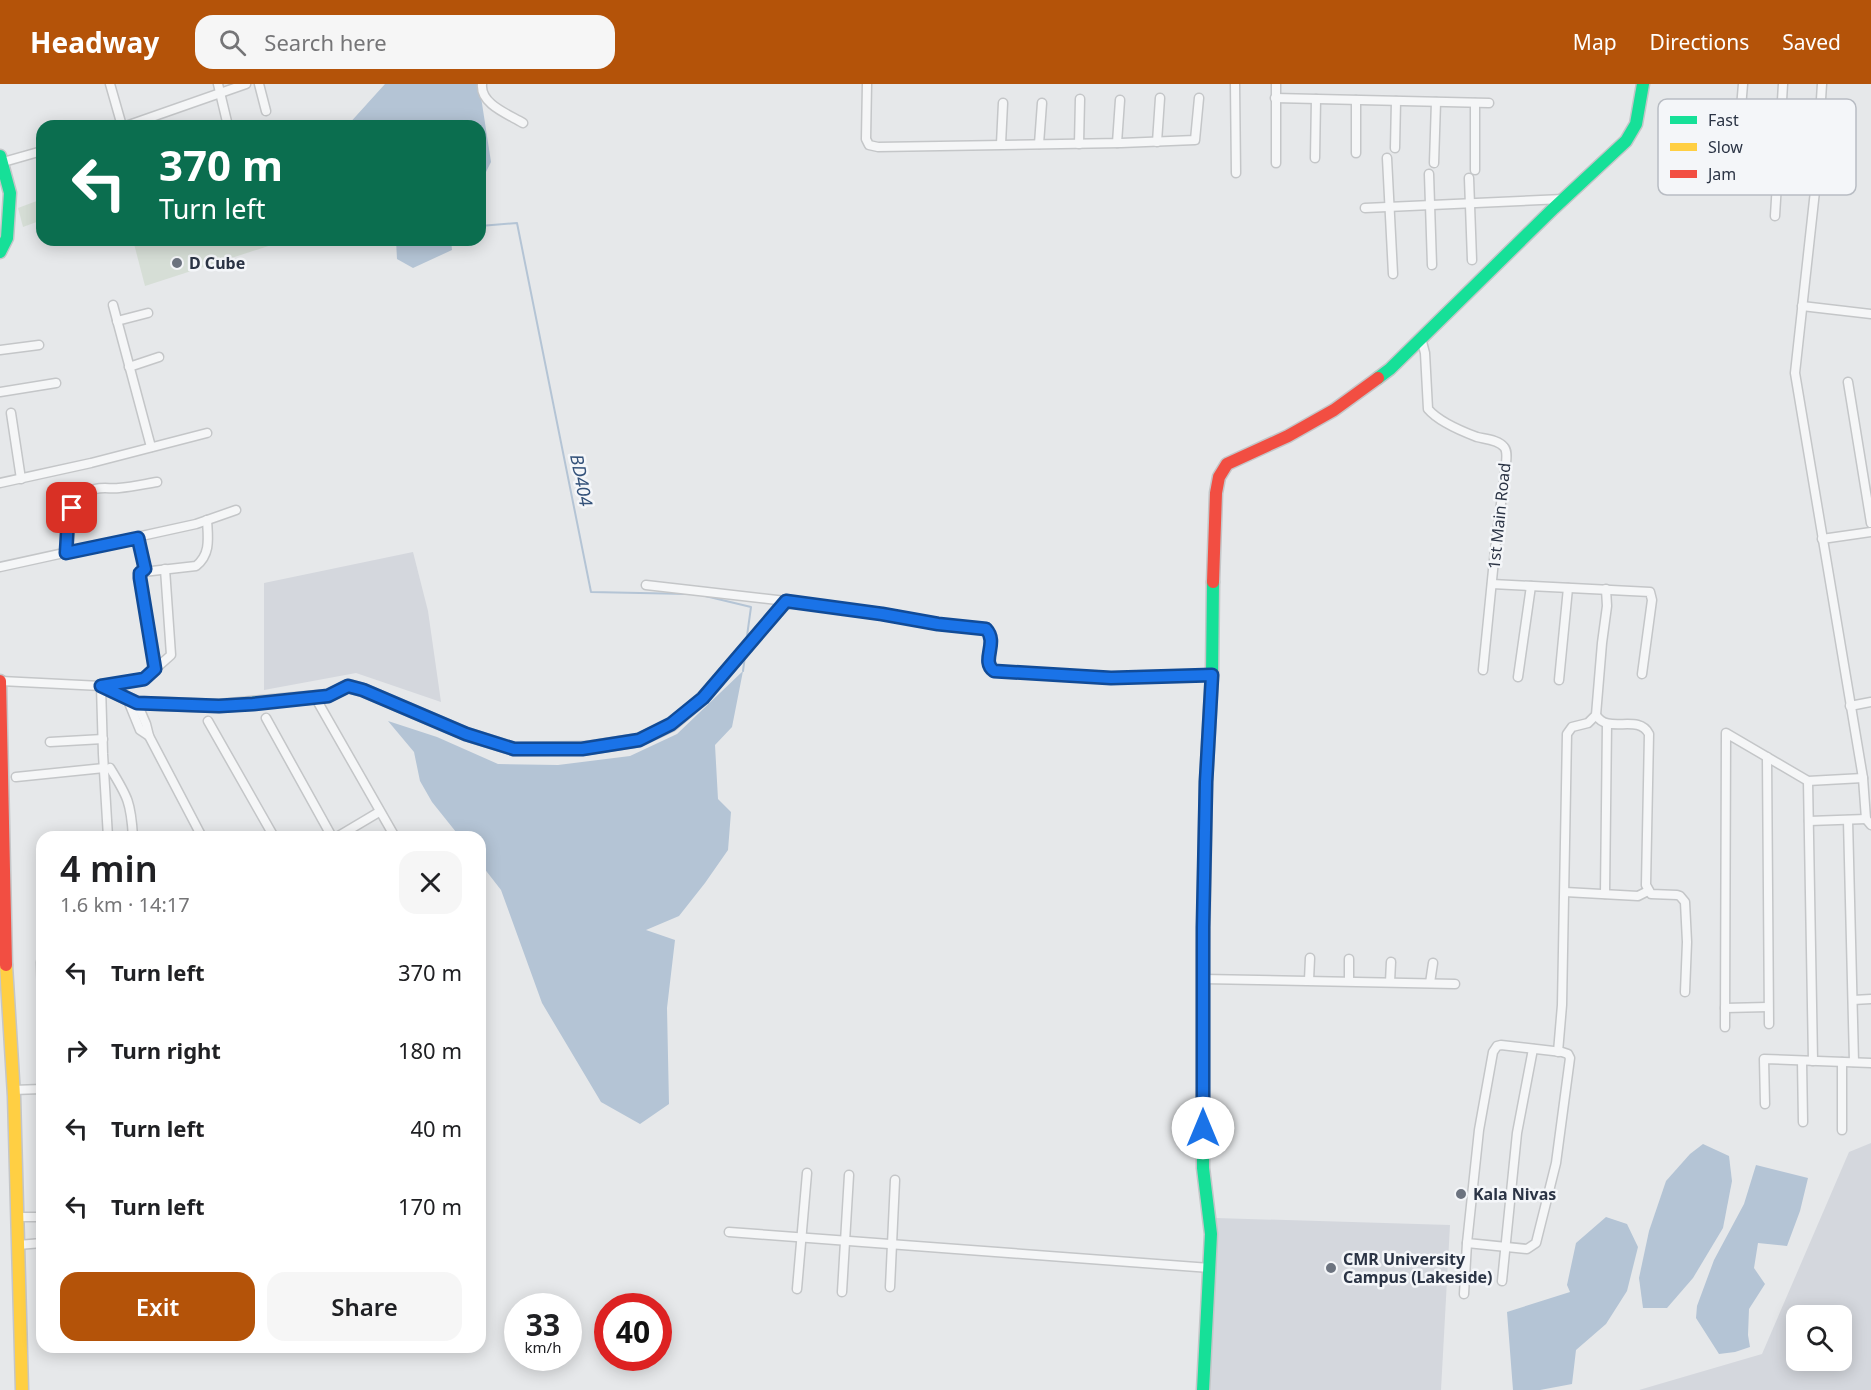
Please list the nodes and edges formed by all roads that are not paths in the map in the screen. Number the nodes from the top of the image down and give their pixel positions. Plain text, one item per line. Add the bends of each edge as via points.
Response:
1 (110, 84) edge
2 (246, 84) edge
3 (259, 84) edge
4 (482, 84) edge
5 (867, 84) edge
6 (1235, 84) edge
7 (1276, 84) edge
8 (1643, 84) edge
9 (1743, 84) edge
10 (1783, 84) edge
11 (1822, 84) edge
12 (219, 88) edge
13 (1160, 98) dead end
14 (1199, 98) dead end
15 (1275, 98) junction
16 (1080, 99) dead end
17 (1316, 99) junction
18 (1741, 99) edge
19 (1782, 99) edge
20 (1821, 99) edge
21 (1120, 100) dead end
22 (1356, 100) junction
23 (1396, 101) junction
24 (1436, 102) junction
25 (1003, 103) dead end
26 (1042, 103) dead end
27 (1475, 103) junction
28 (1489, 103) dead end
29 (266, 111) dead end
30 (122, 120) edge
31 (139, 120) edge
32 (227, 120) edge
33 (523, 123) dead end
34 (1157, 142) junction
35 (1117, 143) junction
36 (1001, 144) junction
37 (1039, 144) junction
38 (1079, 144) junction
39 (1395, 148) dead end
40 (36, 152) edge
41 (1356, 153) dead end
42 (1315, 158) dead end
43 (1387, 158) dead end
44 (1, 161) edge
45 (1434, 163) dead end
46 (1276, 164) dead end
47 (1475, 170) dead end
48 (1236, 173) dead end
49 (1429, 174) dead end
50 (1469, 178) dead end
51 (1776, 195) edge
52 (1815, 195) edge
53 (1563, 199) junction
54 (1470, 204) junction
55 (1431, 206) junction
56 (1389, 207) junction
57 (1365, 208) dead end
58 (1775, 216) dead end
59 (0, 252) edge
60 (1472, 260) dead end
61 (1432, 265) dead end
62 (1393, 274) dead end
63 (113, 305) dead end
64 (1802, 306) junction
65 (148, 313) dead end
66 (1871, 314) edge
67 (117, 321) junction
68 (1421, 338) junction
69 (39, 345) dead end
70 (0, 350) edge
71 (159, 357) dead end
72 (129, 367) junction
73 (1848, 382) dead end
74 (56, 383) dead end
75 (0, 392) edge
76 (12, 413) dead end
77 (207, 433) dead end
78 (151, 447) junction
79 (21, 479) junction
80 (157, 482) dead end
81 (0, 483) edge
82 (236, 510) dead end
83 (207, 520) junction
84 (1871, 523) edge
85 (1871, 532) edge
86 (138, 538) junction
87 (1822, 539) junction
88 (66, 553) junction
89 (0, 567) edge
90 (165, 569) junction
91 (143, 572) junction
92 (1492, 584) junction
93 (646, 585) dead end
94 (1531, 586) junction
95 (1568, 588) junction
96 (1606, 589) junction
97 (786, 601) junction
98 (155, 669) junction
99 (1483, 670) dead end
100 (1642, 674) dead end
101 (1212, 675) junction
102 (1518, 677) dead end
103 (1559, 680) dead end
104 (1, 681) edge
105 (101, 686) junction
106 (315, 697) junction
107 (132, 701) junction
108 (1871, 702) edge
109 (1850, 706) junction
110 (1596, 715) junction
111 (266, 718) dead end
112 (208, 721) dead end
113 (1607, 724) junction
114 (103, 739) junction
115 (50, 742) dead end
116 (1767, 757) junction
117 (107, 768) junction
118 (16, 777) dead end
119 (1863, 778) junction
120 (1808, 781) junction
121 (379, 812) junction
122 (1848, 820) junction
123 (1809, 821) junction
124 (1869, 822) edge
125 (108, 831) edge
126 (133, 831) edge
127 (199, 831) edge
128 (271, 831) edge
129 (329, 831) edge
130 (347, 831) edge
131 (391, 831) edge
132 (1648, 891) junction
133 (1564, 892) junction
134 (1605, 894) junction
135 (1310, 958) dead end
136 (1349, 959) dead end
137 (1391, 962) dead end
138 (1433, 963) dead end
139 (1203, 979) junction
140 (1309, 980) junction
141 (1349, 981) junction
142 (1390, 982) junction
143 (1430, 983) junction
144 (1455, 984) dead end
145 (1685, 992) dead end
146 (1871, 999) edge
147 (1852, 1000) junction
148 (1768, 1007) junction
149 (1725, 1008) junction
150 (1769, 1024) dead end
151 (1725, 1027) dead end
152 (1533, 1049) junction
153 (1558, 1052) junction
154 (1802, 1061) junction
155 (1813, 1061) junction
156 (1842, 1062) junction
157 (1854, 1062) junction
158 (1871, 1062) edge
159 (36, 1089) edge
160 (13, 1090) junction
161 (1765, 1104) dead end
162 (1803, 1122) dead end
163 (1842, 1130) dead end
164 (807, 1173) dead end
165 (849, 1175) dead end
166 (896, 1180) dead end
167 (36, 1216) edge
168 (18, 1218) junction
169 (729, 1232) dead end
170 (801, 1237) junction
171 (845, 1240) junction
172 (1467, 1243) junction
173 (36, 1244) edge
174 (892, 1244) junction
175 (18, 1245) junction
176 (1505, 1246) junction
177 (1209, 1268) junction
178 (1502, 1281) dead end
179 (890, 1287) dead end
180 (797, 1289) dead end
181 (842, 1292) dead end
182 (1464, 1294) dead end
183 (22, 1390) edge
184 (1203, 1390) edge

1 - 30 street
2 - 12 street
3 - 29 street
4 - 33 street via 481,90 489,102
5 - 36 street via 866,139 872,147
6 - 48 street
7 - 15 street
8 - 53 street via 1636,124 1626,141
9 - 18 street
10 - 19 street
11 - 20 street
12 - 31 street
12 - 32 street
13 - 34 street
14 - 34 street via 1195,140
15 - 17 street
15 - 46 street
16 - 38 street
17 - 22 street
17 - 42 street
21 - 35 street
22 - 23 street
22 - 41 street
23 - 24 street
23 - 39 street
24 - 27 street
24 - 45 street
25 - 36 street
26 - 37 street
27 - 28 street
27 - 47 street
34 - 35 street
35 - 38 street
36 - 37 street
37 - 38 street
40 - 44 street
43 - 56 street
44 - 59 street via 10,193 7,238
49 - 55 street
50 - 54 street
51 - 58 street
52 - 64 street
53 - 54 street
53 - 68 street
54 - 55 street
54 - 60 street
55 - 56 street
55 - 61 street
56 - 57 street
56 - 62 street
63 - 67 street
64 - 66 street
64 - 87 street via 1795,373
65 - 67 street
67 - 72 street
68 - 92 street, 1st Main Road via 1428,409 1445,422 1504,446 1506,451
68 - 101 street via 1390,369 1334,410 1227,464 1222,471 1214,524
69 - 70 street
71 - 72 street
72 - 78 street
73 - 84 street
74 - 75 street
76 - 79 street
77 - 78 street
78 - 79 street
79 - 81 street
80 - 88 street via 95,489 82,496 68,519
82 - 83 street
83 - 86 street
83 - 90 street via 209,548 200,564
85 - 87 street
86 - 88 street
86 - 91 street
87 - 109 street
88 - 89 street
90 - 91 street
90 - 98 street via 171,655
91 - 98 street via 140,578
92 - 94 street
92 - 99 street, 1st Main Road
93 - 97 street
94 - 95 street
94 - 102 street
95 - 96 street
95 - 103 street
96 - 100 street via 1650,592
96 - 110 street
97 - 101 street via 986,629 992,639 988,663 994,671 1111,678
97 - 106 street via 703,698 671,724 639,740 582,749 514,749 466,734 348,686 328,696
98 - 105 street via 144,679
101 - 139 street
104 - 105 street
104 - 160 street via 4,932
105 - 107 street
105 - 114 street
106 - 107 street via 219,706
106 - 121 street
107 - 127 street via 140,730 149,736
108 - 109 street
109 - 119 street
110 - 113 street
110 - 133 street via 1588,723 1572,727 1567,734
111 - 129 street
112 - 128 street
113 - 132 street via 1639,725 1648,734
113 - 134 street
114 - 115 street
114 - 117 street
116 - 120 street
116 - 148 street
116 - 149 street via 1726,733
117 - 118 street
117 - 125 street
117 - 126 street via 129,802
119 - 120 street
119 - 124 street
120 - 123 street
121 - 130 street
121 - 131 street
122 - 123 street
122 - 124 street
122 - 147 street
123 - 155 street
132 - 134 street via 1638,896
132 - 145 street via 1677,895 1685,902
133 - 134 street
133 - 153 street
135 - 140 street
136 - 141 street
137 - 142 street
138 - 143 street
139 - 140 street
139 - 177 street via 1203,1168 1210,1234
140 - 141 street
141 - 142 street
142 - 143 street
143 - 144 street
146 - 147 street
147 - 157 street
148 - 149 street
148 - 150 street
149 - 151 street
152 - 153 street
152 - 172 street via 1501,1045 1493,1052 1479,1130
152 - 176 street via 1517,1133
153 - 176 street via 1570,1058 1556,1163 1536,1243 1527,1249
154 - 155 street
154 - 161 street via 1764,1059
154 - 162 street
155 - 156 street
156 - 157 street
156 - 163 street
157 - 158 street
159 - 160 street
160 - 168 street
164 - 170 street
165 - 171 street
166 - 174 street
167 - 168 street
168 - 175 street
169 - 170 street
170 - 171 street
170 - 180 street
171 - 174 street
171 - 181 street
172 - 176 street
172 - 182 street
173 - 175 street
174 - 177 street
174 - 179 street
175 - 183 street
176 - 178 street
177 - 184 street

